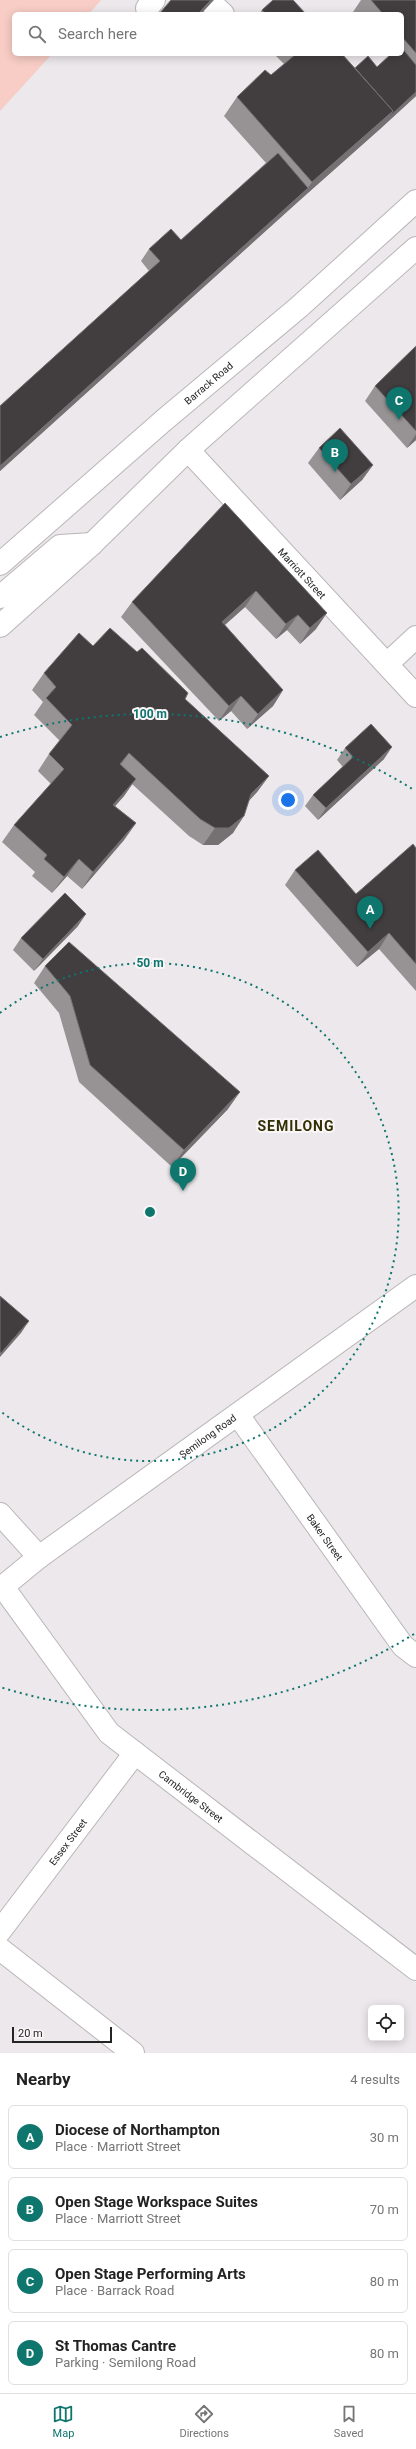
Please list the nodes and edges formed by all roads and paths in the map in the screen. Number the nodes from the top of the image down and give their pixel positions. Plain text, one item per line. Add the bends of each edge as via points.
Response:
1 (416, 201) edge
2 (416, 248) edge
3 (188, 450) junction
4 (92, 544) junction
5 (0, 564) edge
6 (0, 597) edge
7 (0, 626) edge
8 (416, 637) edge
9 (387, 664) junction
10 (416, 696) edge
11 (416, 1286) edge
12 (238, 1415) junction
13 (0, 1514) edge
14 (39, 1557) junction
15 (2, 1588) edge
16 (416, 1656) edge
17 (135, 1753) junction
18 (4, 1917) edge
19 (0, 1949) edge
20 (416, 1969) edge
21 (133, 2053) edge

1 - 5 main road, Barrack Road via 299,307 163,421
2 - 3 main road
3 - 4 main road
3 - 9 main road, Marriott Street
4 - 6 main road via 60,546
4 - 7 main road
8 - 9 main road
9 - 10 main road, Marriott Street
11 - 12 main road, Semilong Road
12 - 14 main road, Semilong Road
12 - 16 main road, Baker Street via 403,1646
13 - 14 main road
14 - 15 main road, Semilong Road
15 - 17 main road, Cambridge Street via 108,1733
17 - 18 main road, Essex Street
17 - 20 main road, Cambridge Street
19 - 21 main road

